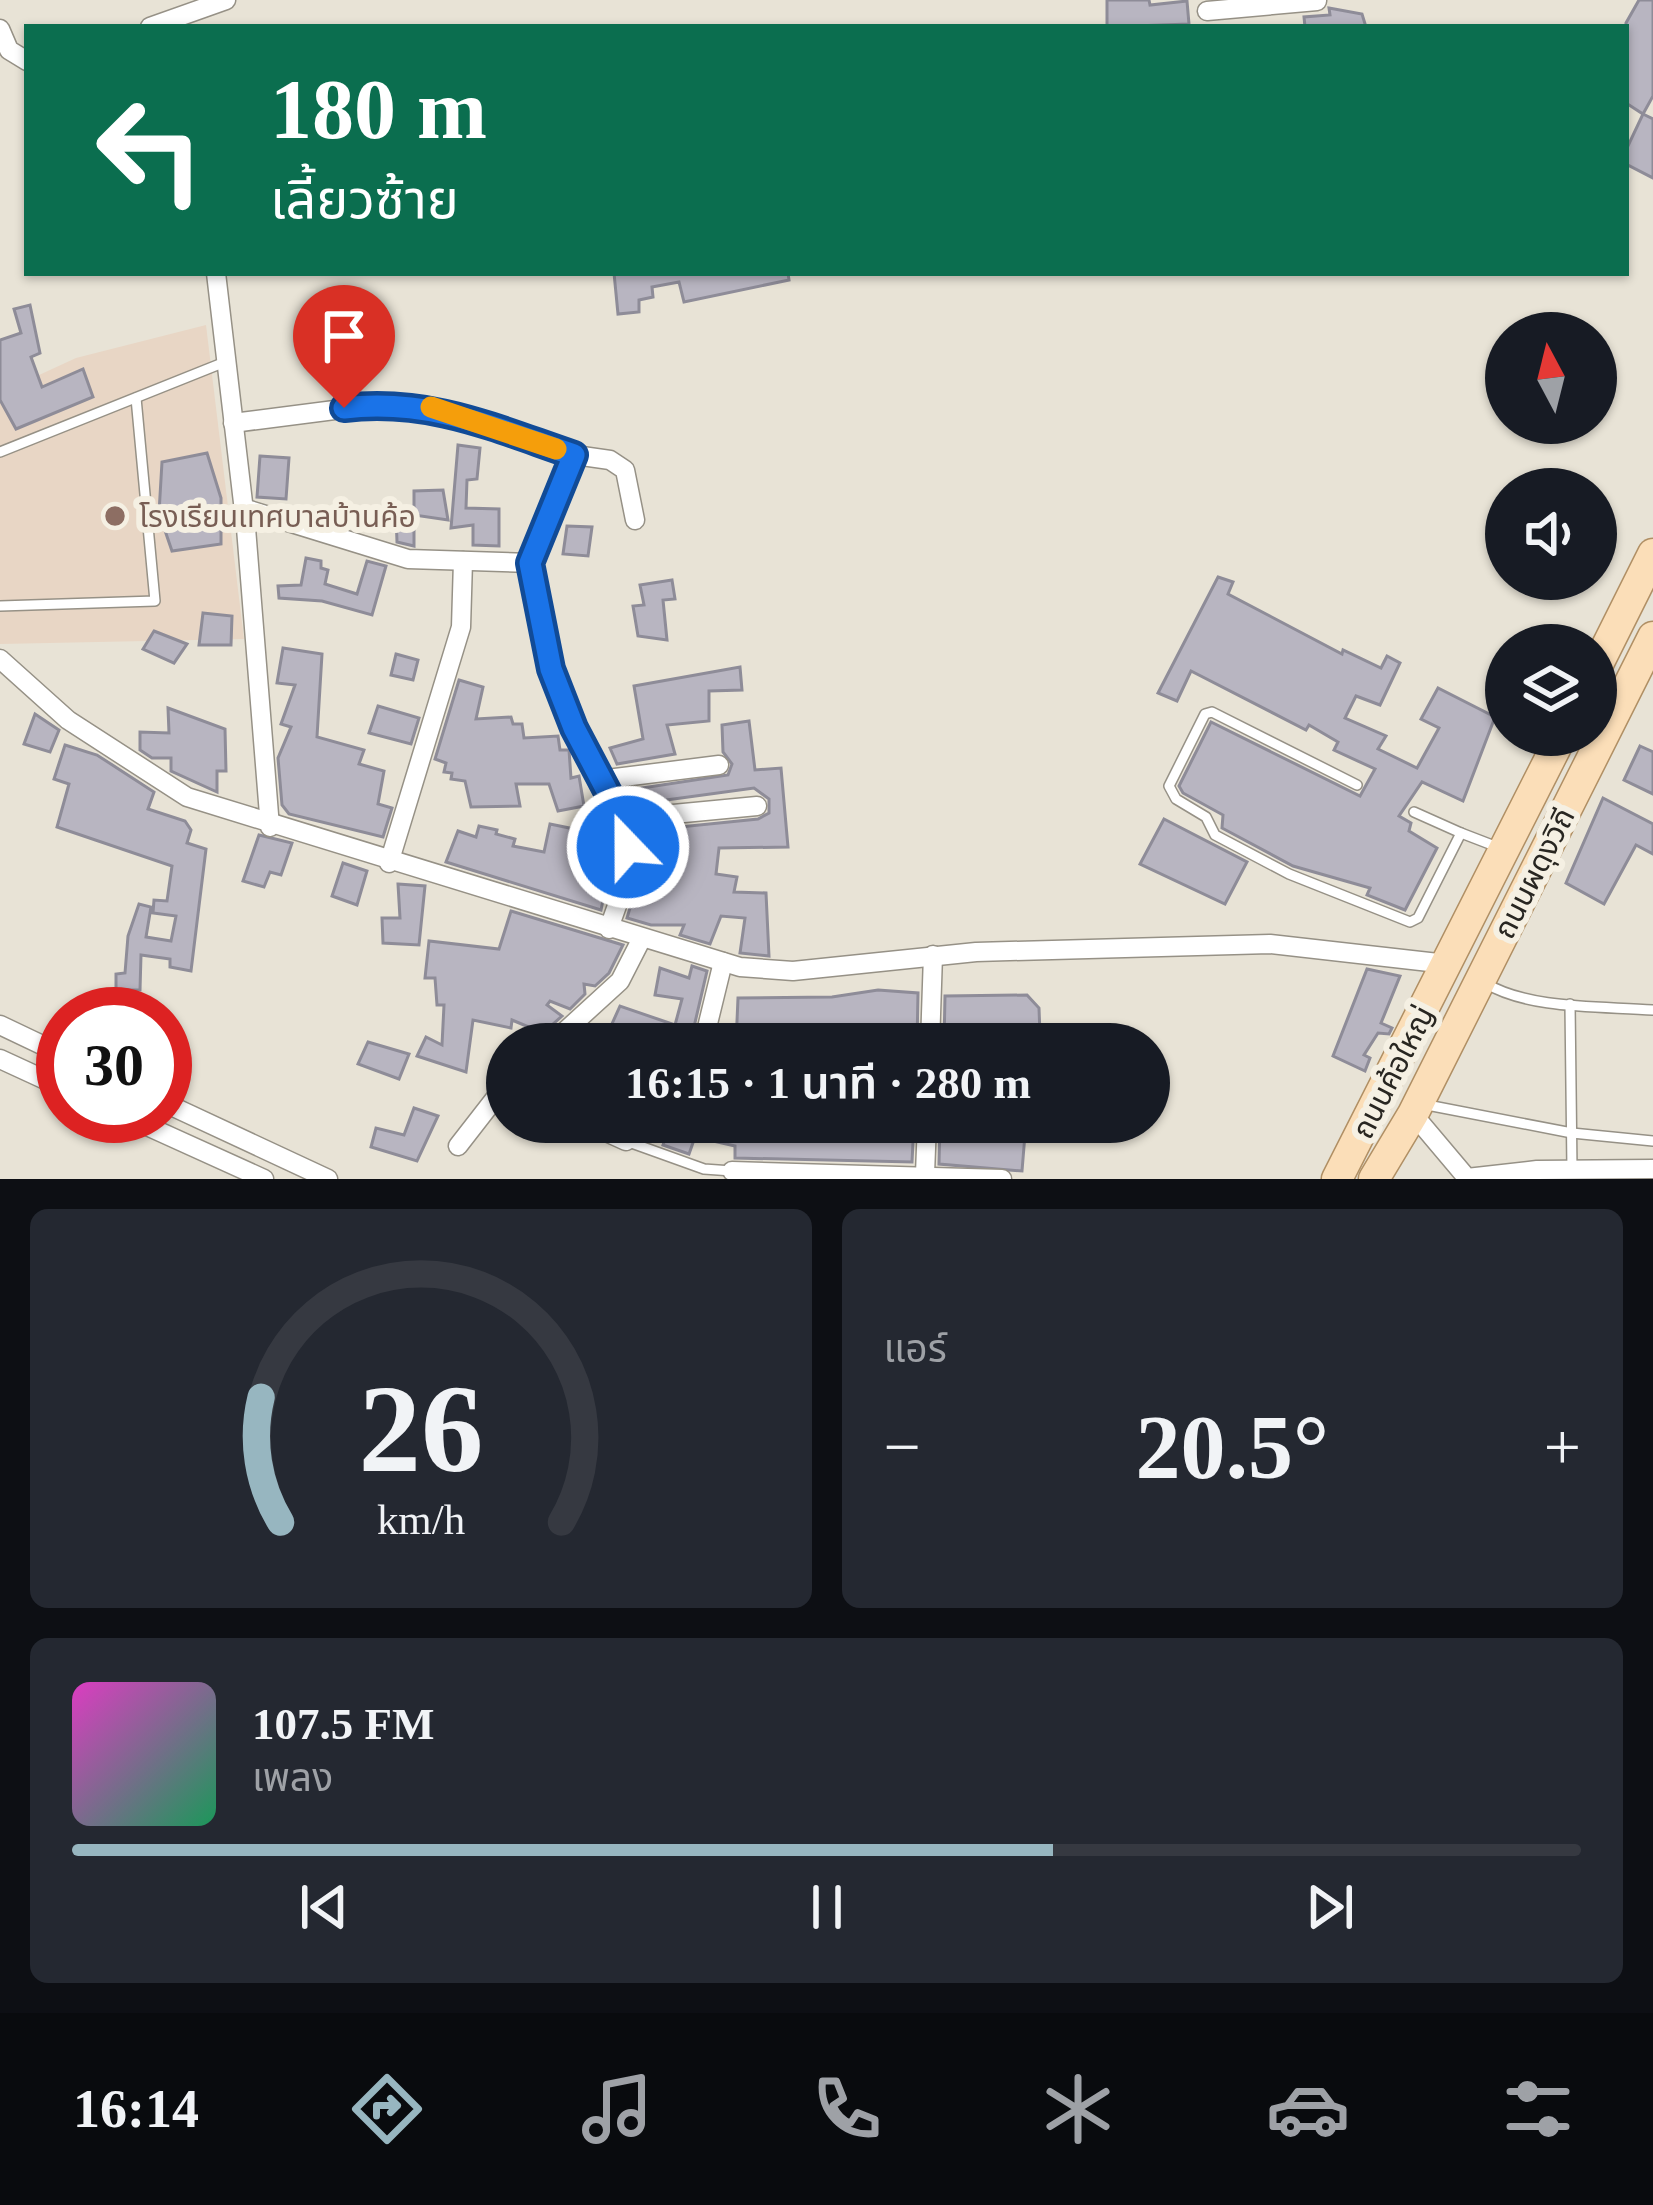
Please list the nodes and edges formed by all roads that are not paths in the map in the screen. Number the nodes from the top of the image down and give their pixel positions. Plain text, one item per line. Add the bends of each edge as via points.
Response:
1 (226, 0) edge
2 (1317, 1) edge
3 (1207, 13) edge
4 (174, 23) edge
5 (0, 29) edge
6 (24, 60) edge
7 (216, 276) edge
8 (225, 362) junction
9 (136, 398) junction
10 (233, 423) junction
11 (0, 452) edge
12 (574, 455) junction
13 (244, 508) junction
14 (635, 520) dead end
15 (1653, 554) edge
16 (464, 561) junction
17 (530, 563) junction
18 (0, 607) edge
19 (1617, 626) edge
20 (1653, 637) edge
21 (0, 659) edge
22 (1551, 756) edge
23 (719, 765) dead end
24 (599, 780) junction
25 (1357, 785) dead end
26 (757, 806) dead end
27 (1414, 812) dead end
28 (622, 819) junction
29 (270, 827) junction
30 (1461, 833) junction
31 (1504, 850) junction
32 (388, 863) junction
33 (609, 928) junction
34 (642, 938) junction
35 (933, 956) junction
36 (723, 962) junction
37 (1447, 964) junction
38 (1480, 981) junction
39 (1570, 1004) junction
40 (1653, 1010) edge
41 (574, 1023) edge
42 (709, 1023) edge
43 (930, 1023) edge
44 (0, 1025) edge
45 (36, 1042) edge
46 (0, 1059) edge
47 (36, 1076) edge
48 (1416, 1109) junction
49 (486, 1110) edge
50 (192, 1115) edge
51 (1572, 1133) junction
52 (1653, 1141) edge
53 (185, 1143) edge
54 (632, 1143) edge
55 (926, 1143) edge
56 (458, 1146) dead end
57 (1653, 1169) edge
58 (732, 1171) joint
59 (925, 1174) junction
60 (1573, 1174) edge
61 (264, 1179) edge
62 (328, 1179) edge
63 (1002, 1179) edge
64 (1337, 1179) edge
65 (1374, 1179) edge
66 (1467, 1179) edge

1 - 4 street
2 - 3 street
5 - 6 street
7 - 8 street
8 - 9 lane
8 - 10 street
9 - 11 lane
9 - 18 lane via 154,602
10 - 12 street via 389,403 431,407
10 - 13 street
12 - 14 street via 625,470
12 - 17 street
13 - 16 street via 408,559
13 - 29 street
15 - 19 main road
16 - 17 street
16 - 32 street via 461,627
17 - 24 street via 551,669
20 - 38 main road, ถนนผดุงวิถี
21 - 29 street via 68,720 158,782
22 - 31 main road, ถนนผดุงวิถี
23 - 24 street
24 - 28 street
25 - 30 lane via 1212,712 1169,787 1215,835 1410,922
26 - 28 street
27 - 30 lane
28 - 33 street via 628,869
29 - 32 street
30 - 31 lane
31 - 37 main road, ถนนผดุงวิถี
32 - 33 street
33 - 34 street
34 - 36 street
34 - 41 street via 620,981
35 - 36 street via 793,971
35 - 37 street via 1270,944
35 - 43 street
36 - 42 street
37 - 64 main road, ถนนค้อใหญ่
38 - 39 lane
38 - 48 main road, ถนนค้อใหญ่
39 - 40 lane
39 - 51 lane
44 - 45 street
46 - 47 street
48 - 51 lane
48 - 65 main road, ถนนค้อใหญ่
48 - 66 street
49 - 56 street
50 - 62 street
51 - 52 lane
51 - 60 lane
53 - 61 street
54 - 58 lane
55 - 59 street
57 - 60 street
58 - 59 street
59 - 63 street
60 - 66 street

